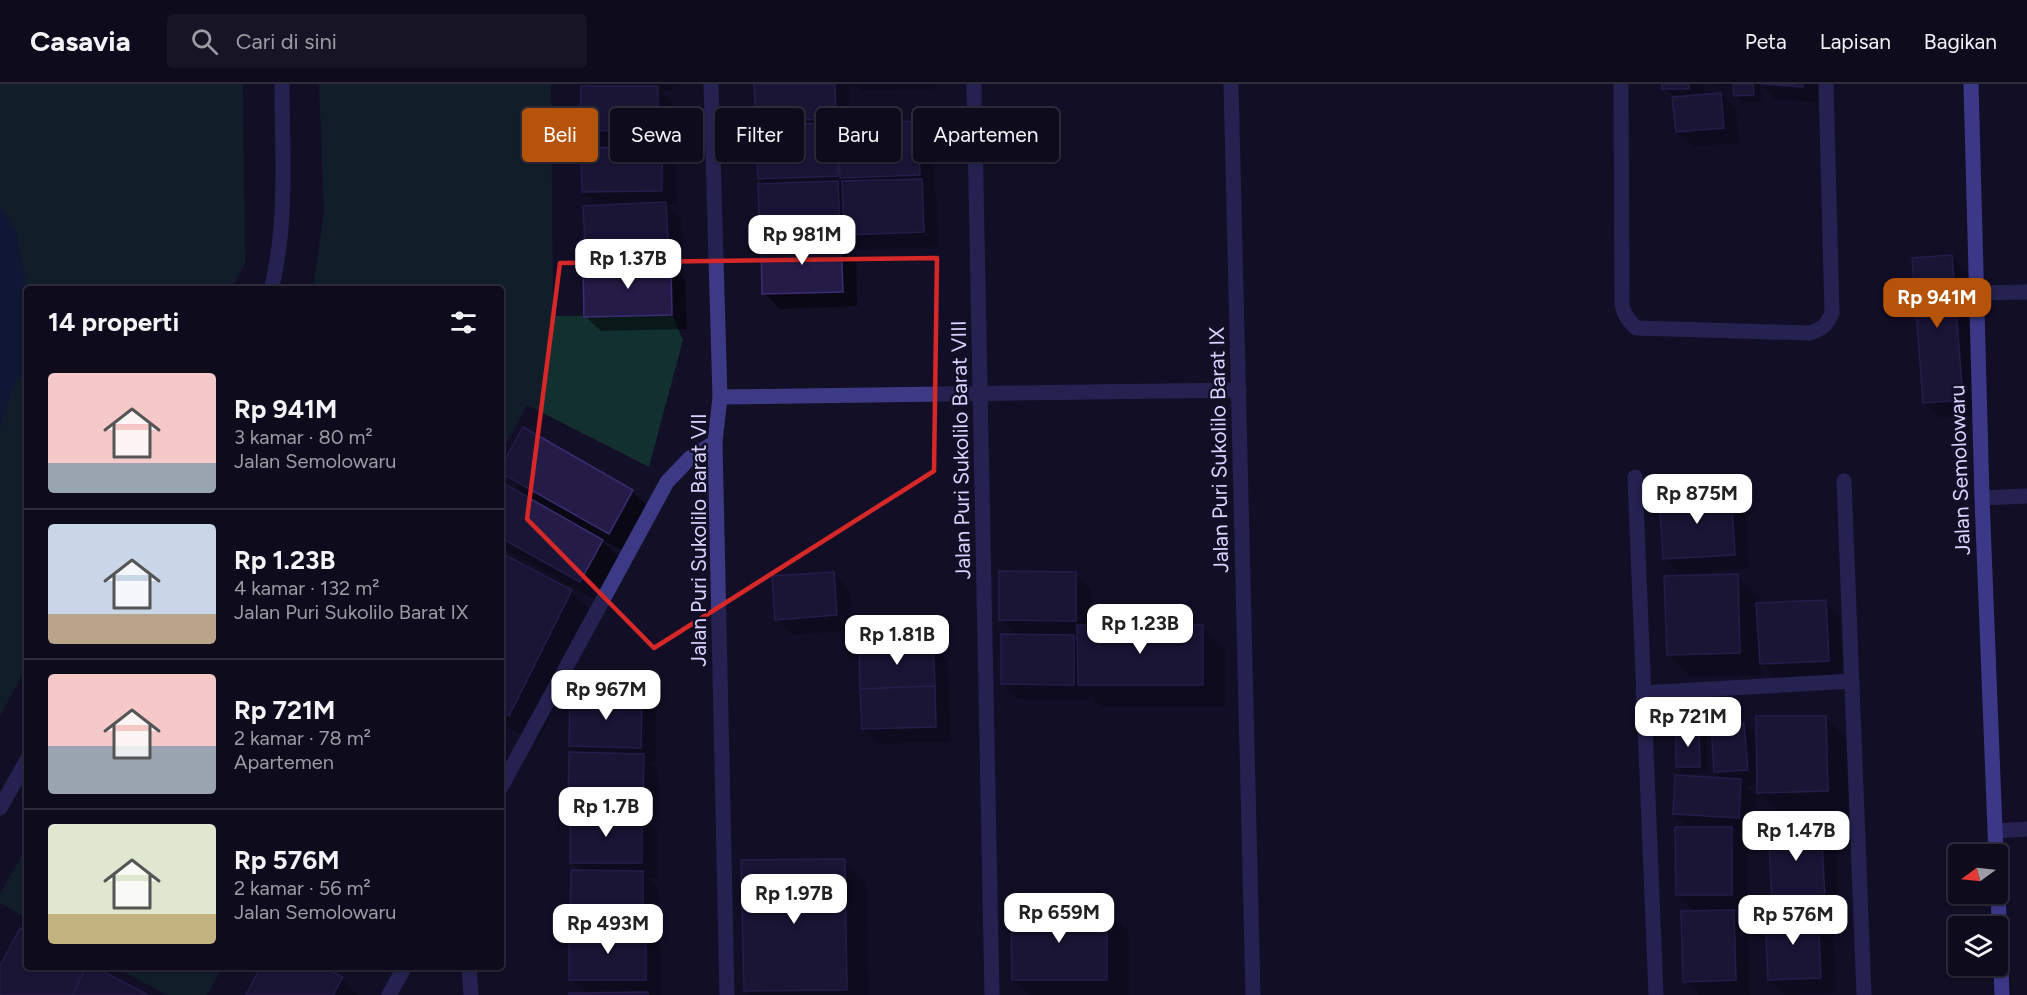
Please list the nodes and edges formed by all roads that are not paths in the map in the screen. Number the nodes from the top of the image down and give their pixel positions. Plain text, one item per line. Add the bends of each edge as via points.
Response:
1 (282, 84) edge
2 (711, 84) edge
3 (974, 84) edge
4 (1232, 84) edge
5 (1621, 84) edge
6 (1826, 84) edge
7 (1971, 84) edge
8 (272, 286) edge
9 (2027, 292) edge
10 (1976, 293) junction
11 (1239, 390) junction
12 (981, 393) junction
13 (720, 397) junction
14 (715, 442) junction
15 (1635, 477) dead end
16 (1844, 481) dead end
17 (2027, 496) edge
18 (1982, 498) junction
19 (1852, 681) junction
20 (1644, 693) junction
21 (24, 765) edge
22 (504, 782) edge
23 (0, 808) edge
24 (2027, 829) edge
25 (1995, 831) junction
26 (1996, 844) edge
27 (1998, 904) edge
28 (403, 970) edge
29 (470, 970) edge
30 (389, 995) edge
31 (471, 995) edge
32 (727, 995) edge
33 (992, 995) edge
34 (1253, 995) edge
35 (1656, 995) edge
36 (1864, 995) edge
37 (2002, 995) edge

1 - 8 street via 282,208
2 - 13 street, Jalan Puri Sukolilo Barat VII
3 - 12 street, Jalan Puri Sukolilo Barat VIII
4 - 11 street, Jalan Puri Sukolilo Barat IX
5 - 6 street via 1624,315 1636,328 1810,333 1828,324 1832,314
7 - 10 main road, Jalan Semolowaru
9 - 10 street
10 - 18 main road, Jalan Semolowaru
11 - 12 street
11 - 34 street, Jalan Puri Sukolilo Barat IX
12 - 13 street
12 - 33 street, Jalan Puri Sukolilo Barat VIII
13 - 14 street, Jalan Puri Sukolilo Barat VII
14 - 22 street via 690,458 667,482
14 - 32 street, Jalan Puri Sukolilo Barat VII
15 - 20 street
16 - 19 street
17 - 18 street
18 - 25 main road, Jalan Semolowaru
19 - 20 street
19 - 36 street
20 - 35 street
21 - 23 street
24 - 25 street
25 - 26 main road, Jalan Semolowaru
27 - 37 main road
28 - 30 street
29 - 31 street

